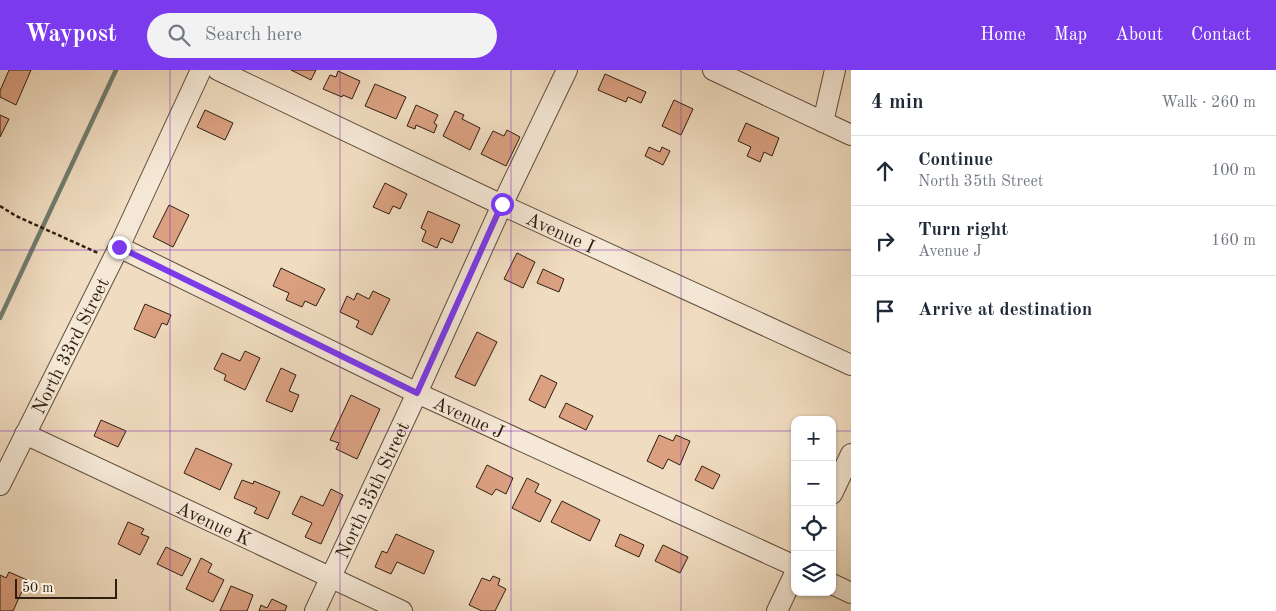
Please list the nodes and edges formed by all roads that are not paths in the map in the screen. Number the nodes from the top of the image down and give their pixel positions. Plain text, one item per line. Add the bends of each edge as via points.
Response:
1 (201, 70) edge
2 (218, 70) edge
3 (567, 70) edge
4 (713, 70) edge
5 (834, 70) edge
6 (823, 122) junction
7 (851, 135) edge
8 (502, 204) junction
9 (116, 254) junction
10 (851, 365) edge
11 (417, 393) junction
12 (25, 434) junction
13 (851, 454) edge
14 (0, 485) edge
15 (836, 486) edge
16 (791, 564) edge
17 (330, 578) junction
18 (791, 581) edge
19 (836, 586) edge
20 (851, 593) edge
21 (315, 611) edge
22 (402, 611) edge
23 (777, 611) edge

1 - 9 street, North 33rd Street
2 - 8 street, Avenue I
3 - 8 street, North 35th Street
4 - 6 street
5 - 6 street
6 - 7 street
8 - 10 street, Avenue I
8 - 11 street, North 35th Street
9 - 11 street, Avenue J
9 - 12 street, North 33rd Street
11 - 16 street, Avenue J
11 - 17 street, North 35th Street
12 - 14 street, North 33rd Street
12 - 17 street, Avenue K
13 - 15 street
17 - 21 street, North 35th Street
17 - 22 street, Avenue K
18 - 23 street
19 - 20 street

